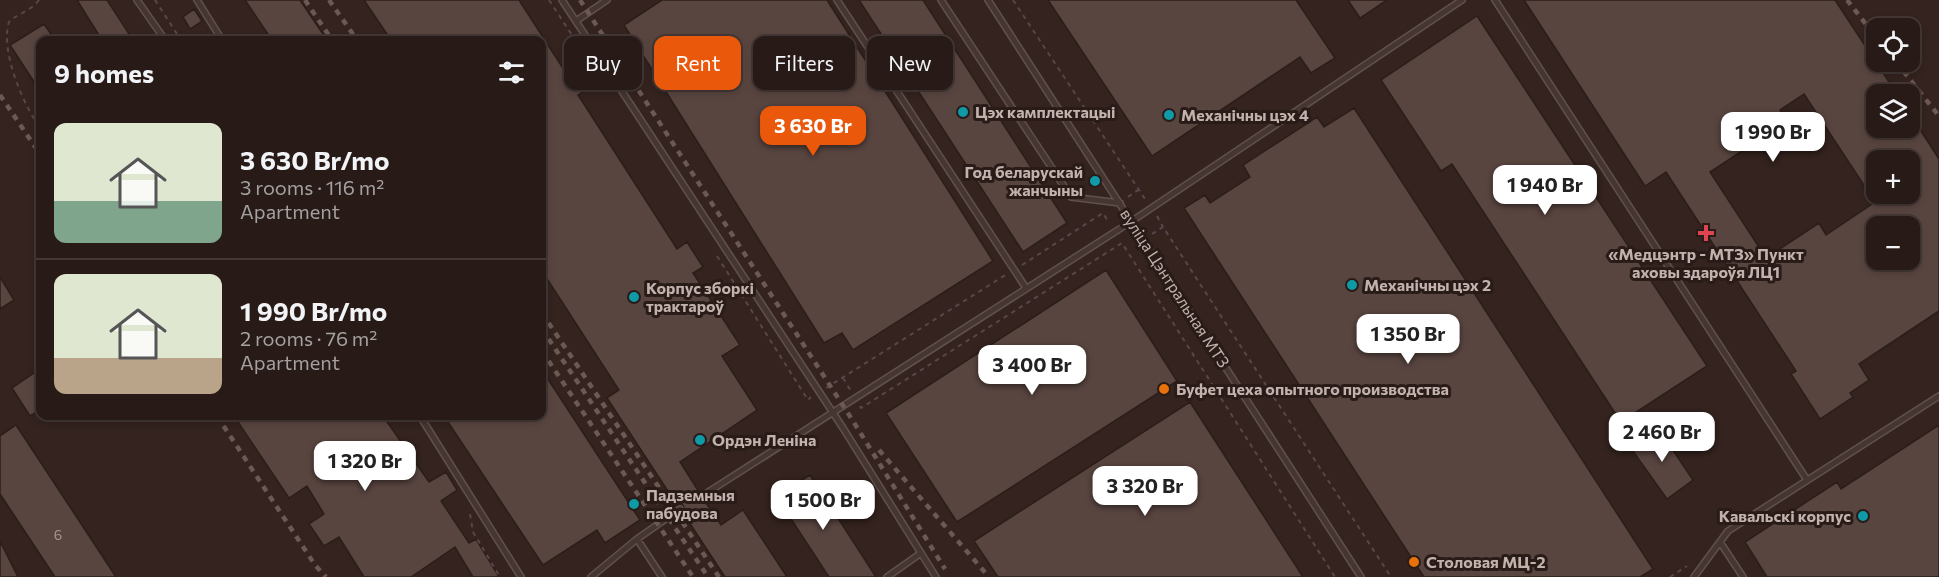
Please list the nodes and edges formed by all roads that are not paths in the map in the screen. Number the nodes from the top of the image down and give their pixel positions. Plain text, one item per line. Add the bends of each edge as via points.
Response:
1 (137, 0) edge
2 (196, 0) edge
3 (562, 0) edge
4 (608, 0) edge
5 (837, 0) edge
6 (941, 0) edge
7 (988, 0) edge
8 (1462, 0) edge
9 (1495, 0) edge
10 (576, 21) junction
11 (162, 36) edge
12 (219, 36) edge
13 (1120, 203) junction
14 (1132, 221) junction
15 (1026, 288) junction
16 (1939, 396) edge
17 (832, 411) junction
18 (423, 420) edge
19 (1807, 480) junction
20 (702, 496) dead end
21 (680, 509) dead end
22 (637, 539) junction
23 (1720, 542) junction
24 (921, 553) junction
25 (521, 577) edge
26 (591, 577) edge
27 (662, 577) edge
28 (887, 577) edge
29 (936, 577) edge
30 (1361, 577) edge
31 (1694, 577) edge
32 (1743, 577) edge

1 - 11 lane
2 - 12 lane
3 - 10 lane
4 - 10 lane
5 - 15 lane
6 - 13 lane via 1071,198
7 - 13 lane, вуліца Цэнтральная МТЗ
8 - 14 lane
9 - 19 lane
10 - 17 lane
13 - 14 lane, вуліца Цэнтральная МТЗ
14 - 15 lane
14 - 30 lane, вуліца Цэнтральная МТЗ
15 - 17 lane
16 - 19 lane
17 - 20 lane
17 - 24 lane
18 - 25 lane
19 - 23 lane via 1728,531
21 - 22 lane
22 - 26 lane
22 - 27 lane
23 - 31 lane
23 - 32 lane
24 - 28 lane
24 - 29 lane

